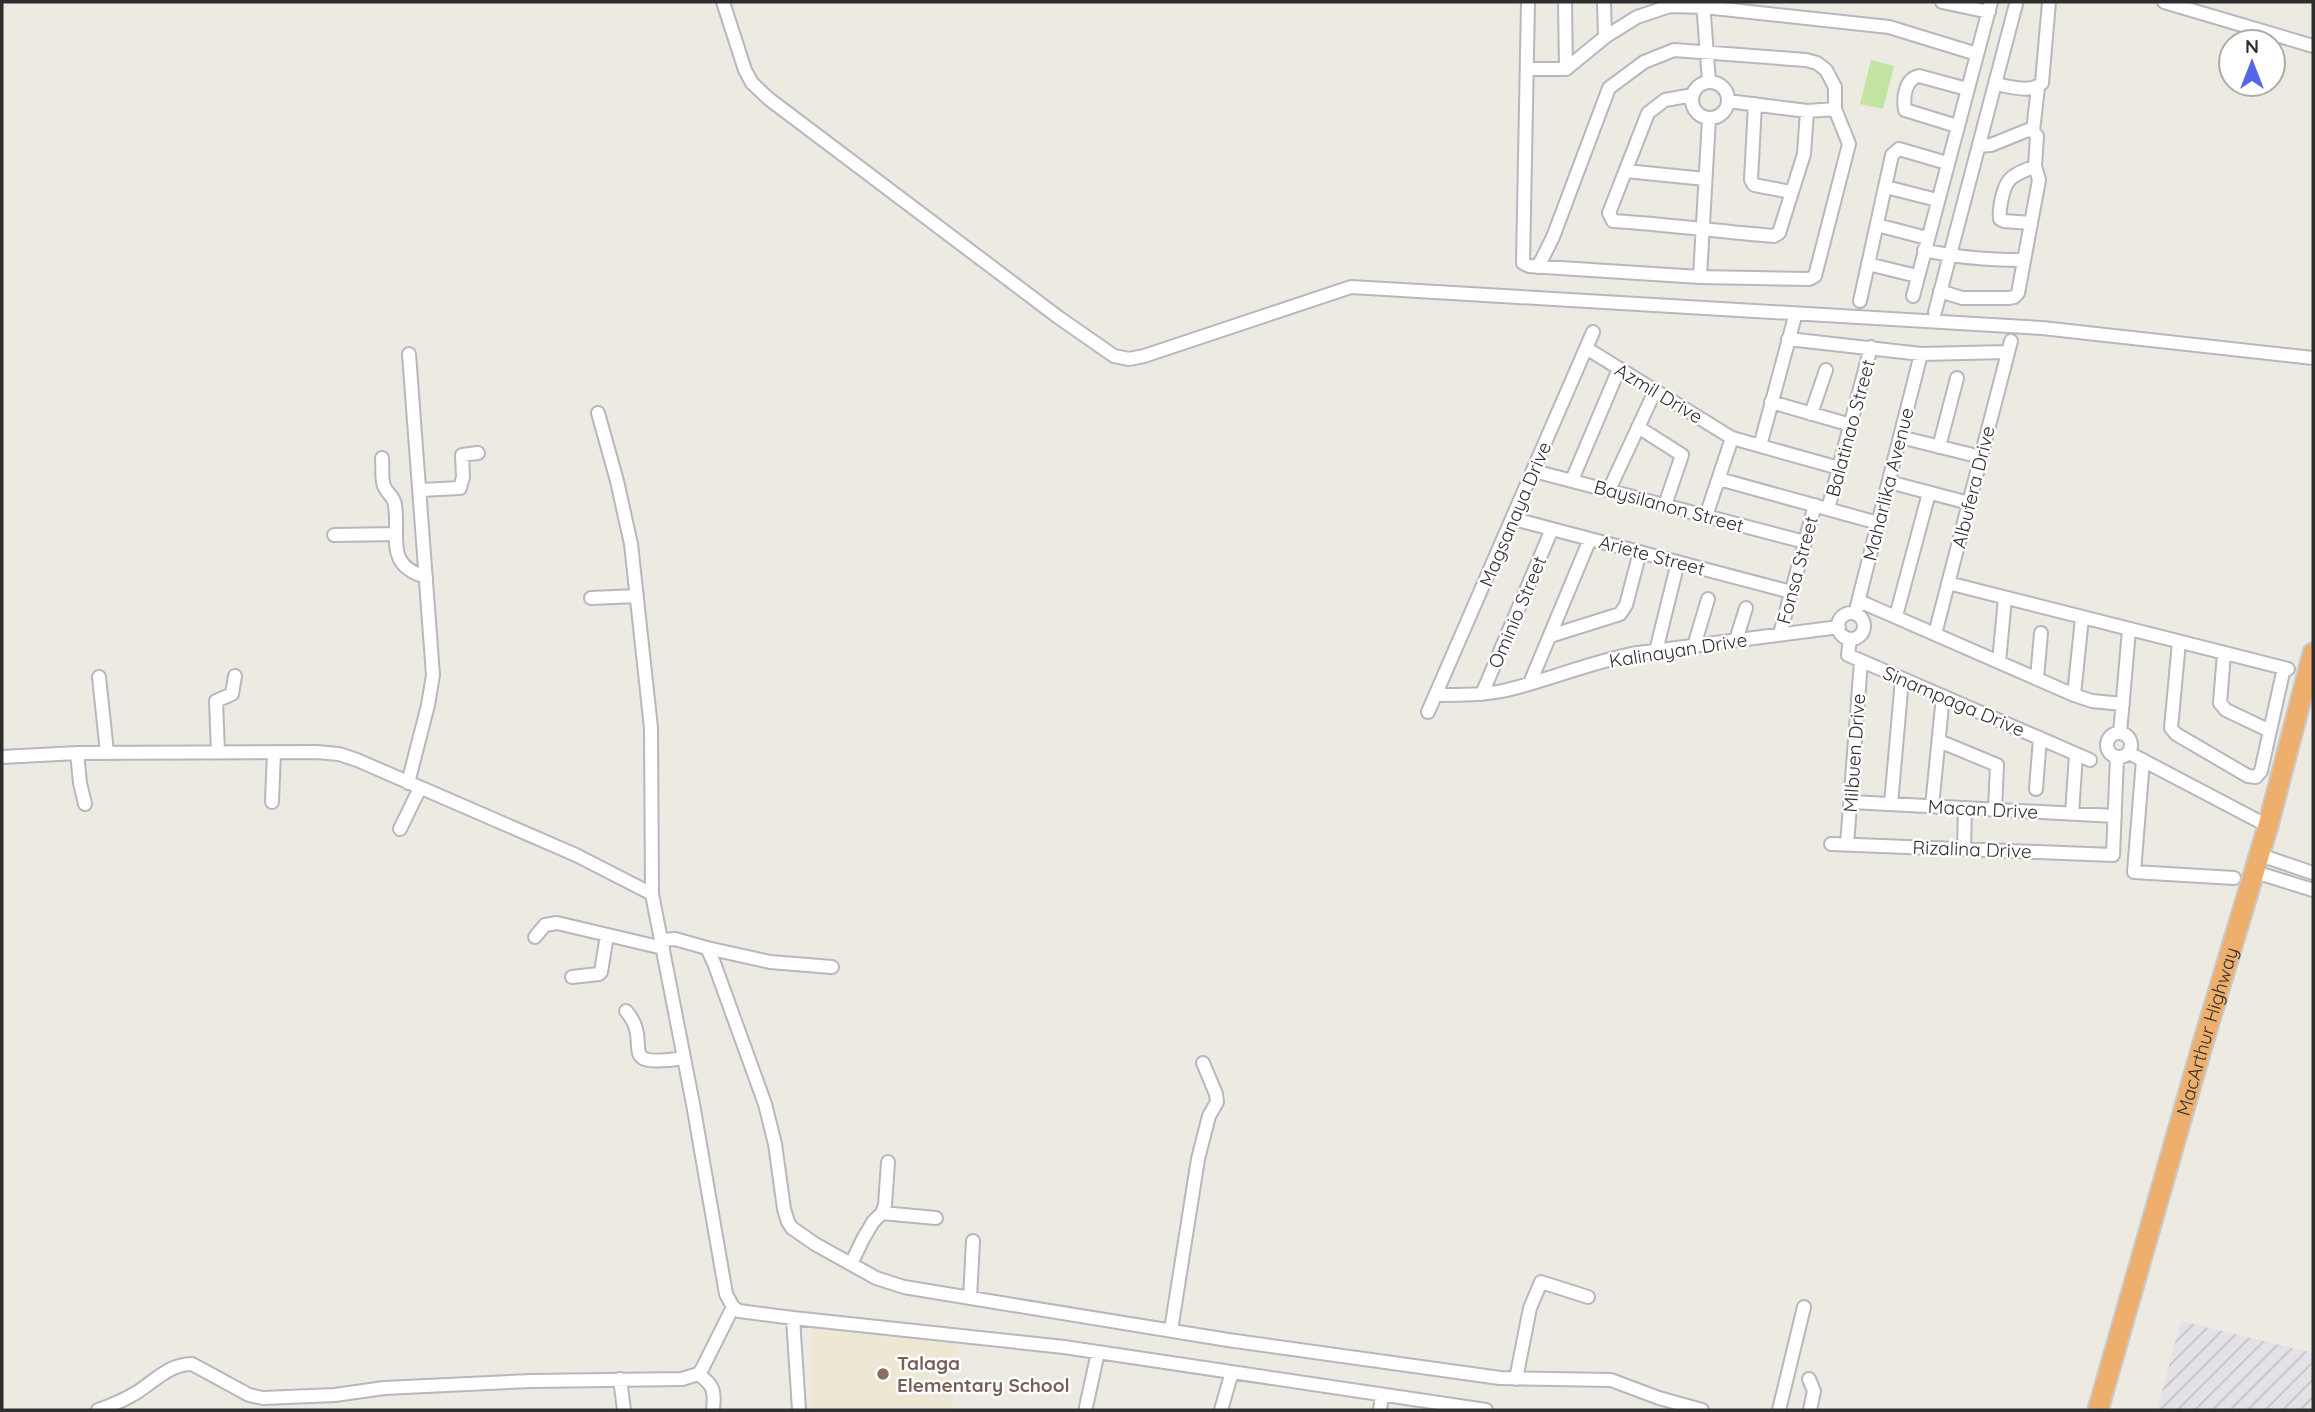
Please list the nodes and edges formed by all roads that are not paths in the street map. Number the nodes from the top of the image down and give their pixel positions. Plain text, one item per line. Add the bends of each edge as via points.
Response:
1 (723, 2) edge
2 (1528, 2) edge
3 (1566, 2) edge
4 (1604, 2) edge
5 (1942, 2) edge
6 (2049, 2) edge
7 (2164, 2) edge
8 (1703, 4) edge
9 (2016, 4) dead end
10 (1990, 7) edge
11 (1605, 37) junction
12 (2313, 46) edge
13 (1707, 51) junction
14 (1977, 54) junction
15 (1528, 69) junction
16 (1566, 69) junction
17 (1709, 82) junction
18 (1995, 84) junction
19 (2038, 87) junction
20 (1967, 89) junction
21 (1693, 95) junction
22 (1728, 101) junction
23 (1755, 104) junction
24 (1835, 109) junction
25 (1807, 111) junction
26 (1709, 118) junction
27 (1957, 126) junction
28 (2033, 131) junction
29 (1979, 146) junction
30 (1947, 163) junction
31 (2035, 166) junction
32 (1626, 171) junction
33 (1705, 179) junction
34 (1886, 187) junction
35 (1791, 192) junction
36 (1937, 200) junction
37 (2031, 223) junction
38 (1877, 225) junction
39 (1702, 231) junction
40 (1926, 244) junction
41 (1950, 256) junction
42 (2024, 260) junction
43 (1868, 264) junction
44 (1538, 267) junction
45 (1917, 276) junction
46 (1700, 277) junction
47 (1940, 291) junction
48 (1913, 296) dead end
49 (1860, 301) dead end
50 (1935, 312) dead end
51 (1794, 320) dead end
52 (1593, 332) dead end
53 (1788, 339) junction
54 (1586, 348) junction
55 (1871, 348) junction
56 (409, 354) dead end
57 (1921, 354) junction
58 (2313, 358) edge
59 (1619, 369) junction
60 (1826, 370) dead end
61 (1957, 379) dead end
62 (1655, 391) junction
63 (1771, 402) junction
64 (598, 413) dead end
65 (1811, 414) junction
66 (1851, 425) junction
67 (1638, 427) junction
68 (1900, 437) junction
69 (1732, 438) junction
70 (1760, 446) junction
71 (1939, 447) junction
72 (478, 453) dead end
73 (1981, 457) junction
74 (382, 458) dead end
75 (1839, 468) junction
76 (1534, 471) junction
77 (1718, 479) junction
78 (1572, 480) junction
79 (1889, 482) junction
80 (420, 490) junction
81 (1609, 490) junction
82 (1929, 493) junction
83 (1969, 503) junction
84 (1665, 505) junction
85 (1815, 505) junction
86 (1828, 509) junction
87 (1706, 516) junction
88 (1514, 519) junction
89 (1878, 523) junction
90 (1552, 529) junction
91 (396, 534) junction
92 (334, 535) dead end
93 (1590, 539) junction
94 (1805, 542) junction
95 (1640, 552) junction
96 (1678, 562) junction
97 (426, 577) junction
98 (1948, 583) junction
99 (1791, 592) junction
100 (637, 596) junction
101 (591, 598) dead end
102 (2005, 598) junction
103 (1708, 599) dead end
104 (1857, 607) junction
105 (1746, 608) dead end
106 (1896, 617) junction
107 (2082, 618) junction
108 (1839, 627) junction
109 (2129, 630) junction
110 (2041, 633) dead end
111 (1935, 634) junction
112 (1780, 635) junction
113 (1550, 636) junction
114 (1850, 639) junction
115 (1736, 640) junction
116 (2179, 642) junction
117 (1694, 646) junction
118 (1656, 651) junction
119 (2224, 653) junction
120 (2313, 653) edge
121 (1861, 661) junction
122 (1999, 662) junction
123 (235, 676) dead end
124 (99, 677) dead end
125 (2037, 678) junction
126 (1902, 679) junction
127 (1530, 683) junction
128 (1482, 694) junction
129 (1437, 695) junction
130 (2074, 695) junction
131 (1943, 696) junction
132 (2123, 704) junction
133 (1428, 712) dead end
134 (2270, 731) junction
135 (2120, 733) junction
136 (2040, 738) junction
137 (1939, 741) junction
138 (77, 752) junction
139 (107, 752) junction
140 (218, 752) junction
141 (274, 752) junction
142 (2076, 754) junction
143 (2123, 755) junction
144 (2, 757) edge
145 (2090, 760) dead end
146 (2143, 760) junction
147 (414, 785) junction
148 (2036, 789) dead end
149 (272, 802) dead end
150 (1851, 802) junction
151 (85, 804) dead end
152 (1891, 804) junction
153 (1932, 806) junction
154 (1965, 808) junction
155 (1996, 810) junction
156 (2072, 814) junction
157 (2115, 816) junction
158 (2268, 826) junction
159 (400, 829) dead end
160 (1831, 844) dead end
161 (1847, 845) junction
162 (1964, 849) junction
163 (2257, 864) junction
164 (2313, 873) edge
165 (2234, 878) dead end
166 (2313, 890) edge
167 (652, 894) junction
168 (607, 935) junction
169 (535, 937) dead end
170 (663, 944) junction
171 (707, 948) junction
172 (832, 967) dead end
173 (572, 976) dead end
174 (626, 1011) dead end
175 (684, 1058) junction
176 (1203, 1063) dead end
177 (888, 1162) dead end
178 (882, 1213) junction
179 (936, 1218) dead end
180 (973, 1241) dead end
181 (851, 1264) junction
182 (1588, 1297) dead end
183 (970, 1298) junction
184 (733, 1307) junction
185 (1804, 1307) dead end
186 (793, 1318) junction
187 (1171, 1330) junction
188 (1098, 1352) junction
189 (1232, 1372) junction
190 (698, 1374) junction
191 (620, 1379) junction
192 (1516, 1379) junction
193 (1809, 1380) dead end
194 (1382, 1395) junction
195 (1086, 1407) dead end
196 (98, 1410) edge
197 (624, 1410) edge
198 (713, 1410) edge
199 (799, 1410) edge
200 (1222, 1410) edge
201 (1380, 1410) edge
202 (1486, 1410) edge
203 (1702, 1410) edge
204 (1779, 1410) edge
205 (1810, 1410) edge
206 (2098, 1410) edge

1 - 58 street via 745,70 769,99 1115,356 1144,356 1351,287 2042,328
2 - 15 street
3 - 16 street
4 - 11 street
5 - 10 street
6 - 19 street
7 - 12 street
8 - 11 street via 1670,6 1637,17
8 - 13 street
8 - 14 street via 1889,27
9 - 18 street
10 - 14 street
11 - 16 street
13 - 17 street
13 - 24 street via 1817,63 1835,87
13 - 44 street via 1674,50 1644,62 1609,88
14 - 20 street
15 - 16 street
15 - 44 street via 1524,263
17 - 21 street
17 - 22 street via 1726,91
18 - 19 street
18 - 29 street
19 - 28 street
20 - 27 street
20 - 27 street via 1919,76 1908,83 1905,110
21 - 26 street via 1695,110
21 - 32 street via 1665,100 1648,113
22 - 23 street
22 - 26 street via 1725,110
23 - 25 street
23 - 35 street via 1751,180 1754,185
24 - 25 street
24 - 46 street via 1849,144 1815,275 1803,280
25 - 35 street via 1804,154
26 - 33 street
27 - 30 street
28 - 29 street
28 - 31 street via 2037,136
29 - 41 street
30 - 34 street via 1895,150
30 - 36 street
31 - 37 street via 2039,180
31 - 37 street via 2005,185 1998,214 2004,221
32 - 33 street
32 - 39 street via 1609,213 1613,221
33 - 39 street
34 - 36 street
34 - 38 street
35 - 39 street via 1779,233 1774,236
36 - 40 street
37 - 42 street
38 - 40 street
38 - 43 street
39 - 46 street
40 - 41 street
40 - 45 street
41 - 42 street
41 - 47 street
42 - 47 street via 2014,297 1962,298
43 - 45 street
43 - 49 street
44 - 46 street
45 - 48 street
47 - 50 street
51 - 53 street
52 - 54 street, Magsanaya Drive
53 - 55 street
53 - 63 street
54 - 59 street, Azmil Drive
54 - 76 street, Magsanaya Drive
55 - 57 street
55 - 66 street, Balatinao Street
56 - 80 street
57 - 68 street, Maharlika Avenue
57 - 73 street, Albufera Drive via 2009,347
59 - 62 street, Azmil Drive
59 - 78 street
60 - 65 street
61 - 71 street
62 - 67 street
62 - 69 street, Azmil Drive
63 - 65 street
63 - 70 street
64 - 100 street via 631,544
65 - 66 street
66 - 75 street, Balatinao Street
67 - 81 street
67 - 84 street via 1682,455
68 - 71 street
68 - 79 street, Maharlika Avenue
69 - 70 street, Azmil Drive
69 - 77 street
70 - 75 street, Azmil Drive
71 - 73 street
72 - 80 street via 462,455 460,488
73 - 83 street, Albufera Drive
74 - 91 street via 383,483 396,503
75 - 86 street, Balatinao Street
76 - 78 street, Baysilanon Street
76 - 88 street, Magsanaya Drive
77 - 85 street
77 - 87 street
78 - 81 street, Baysilanon Street
79 - 82 street
79 - 89 street, Maharlika Avenue
80 - 97 street
81 - 84 street, Baysilanon Street
82 - 83 street
82 - 106 street
83 - 98 street, Albufera Drive
84 - 87 street, Baysilanon Street
85 - 86 street
85 - 94 street, Fonsa Street
86 - 89 street
87 - 94 street, Baysilanon Street
88 - 90 street, Ariete Street
88 - 129 street, Magsanaya Drive
89 - 104 street, Maharlika Avenue
90 - 93 street, Ariete Street
90 - 128 street, Ominio Street
91 - 92 street
91 - 97 street via 400,562
93 - 95 street, Ariete Street
93 - 113 street
94 - 99 street, Fonsa Street
95 - 96 street, Ariete Street
95 - 113 street via 1620,614
96 - 99 street, Ariete Street
96 - 118 street
97 - 147 street via 433,680
98 - 102 street
98 - 111 street, Albufera Drive
99 - 112 street, Fonsa Street
100 - 101 street
100 - 167 street via 651,728
102 - 107 street
102 - 122 street
103 - 117 street
104 - 106 street
104 - 108 street via 1843,616
104 - 114 street via 1864,626 1861,634
105 - 115 street
106 - 111 street
107 - 109 street
107 - 130 street
108 - 112 street, Kalinayan Drive
108 - 114 street
109 - 116 street
109 - 132 street
110 - 125 street
111 - 122 street
112 - 115 street, Kalinayan Drive
113 - 127 street
114 - 121 street, Sinampaga Drive via 1848,655
115 - 117 street, Kalinayan Drive
116 - 119 street
116 - 134 street via 2171,728 2176,734 2256,777
117 - 118 street, Kalinayan Drive
118 - 127 street, Kalinayan Drive via 1612,658
119 - 134 street via 2220,703
119 - 134 street via 2286,668
120 - 158 highway, MacArthur Highway
121 - 126 street, Sinampaga Drive
121 - 150 street, Milbuen Drive
122 - 125 street
123 - 140 street via 232,694 216,701
124 - 139 street
125 - 130 street
126 - 131 street, Sinampaga Drive
126 - 152 street
127 - 128 street, Kalinayan Drive
128 - 129 street, Kalinayan Drive
129 - 133 street, Magsanaya Drive
130 - 132 street
131 - 136 street, Sinampaga Drive
131 - 137 street
132 - 135 street
135 - 143 street via 2130,740
135 - 143 street via 2112,735 2106,746 2110,754
136 - 142 street, Sinampaga Drive
136 - 148 street
137 - 153 street
137 - 155 street via 1997,765
138 - 139 street
138 - 144 street
138 - 151 street
139 - 140 street
140 - 141 street
141 - 147 street via 339,754
141 - 149 street
142 - 145 street, Sinampaga Drive
142 - 156 street
143 - 146 street
143 - 157 street
146 - 158 street
146 - 165 street via 2134,872
147 - 159 street
147 - 167 street via 576,855
150 - 152 street, Macan Drive
150 - 161 street, Milbuen Drive
152 - 153 street, Macan Drive
153 - 154 street, Macan Drive
154 - 155 street, Macan Drive
154 - 162 street
155 - 156 street, Macan Drive
156 - 157 street, Macan Drive
157 - 162 street, Rizalina Drive via 2113,855
158 - 163 highway, MacArthur Highway
160 - 161 street, Rizalina Drive
161 - 162 street, Rizalina Drive
163 - 164 street
163 - 166 street
163 - 206 highway, MacArthur Highway
167 - 170 street
168 - 169 street via 549,922
168 - 170 street
168 - 173 street via 601,972
170 - 171 street via 682,940
170 - 175 street
171 - 172 street via 770,962
171 - 181 street via 762,1094 788,1222
174 - 175 street via 635,1024 645,1060
175 - 184 street via 726,1294
176 - 187 street via 1217,1102 1207,1121 1194,1179
177 - 178 street
178 - 179 street
178 - 181 street
180 - 183 street
181 - 183 street via 904,1287
182 - 192 street via 1541,1282 1530,1308
183 - 187 street
184 - 186 street
184 - 190 street
185 - 204 street
186 - 188 street
186 - 199 street
187 - 192 street
188 - 189 street
188 - 195 street
189 - 194 street
189 - 200 street
190 - 191 street via 670,1380
190 - 198 street via 712,1389
191 - 196 street via 384,1388 263,1398 192,1364 182,1364 131,1396
191 - 197 street
192 - 203 street via 1611,1380
193 - 205 street via 1814,1391
194 - 201 street
194 - 202 street

